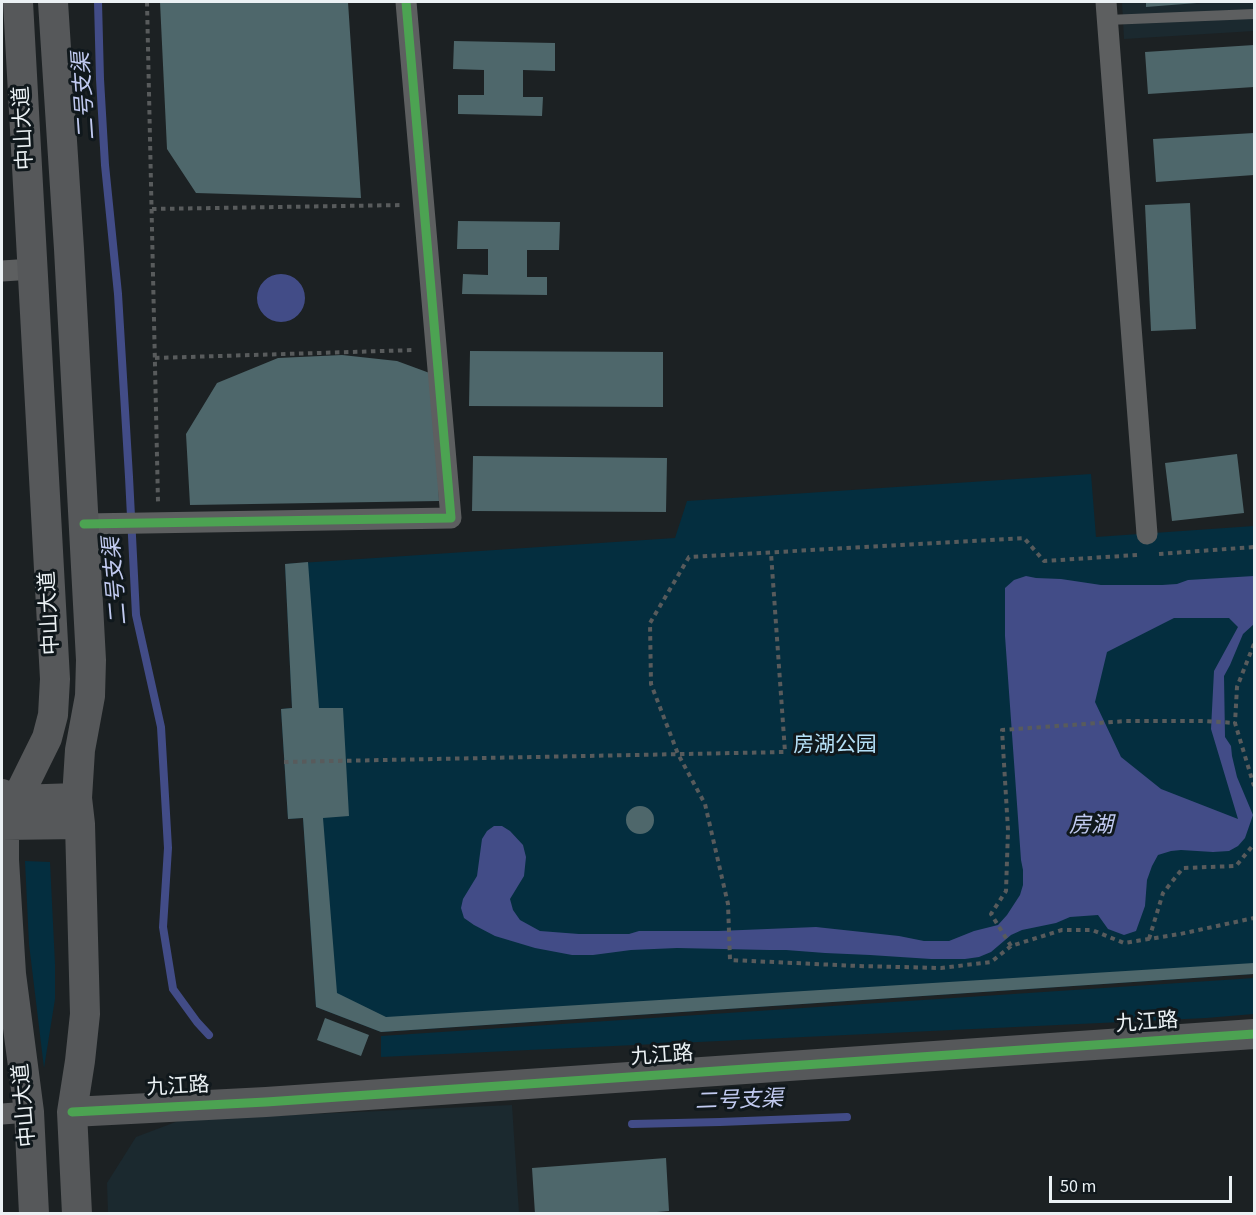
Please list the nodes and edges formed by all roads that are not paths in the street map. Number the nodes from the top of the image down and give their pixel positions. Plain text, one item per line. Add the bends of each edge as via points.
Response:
1 (53, 2) edge
2 (406, 2) edge
3 (15, 3) edge
4 (1107, 11) edge
5 (1254, 14) edge
6 (33, 269) junction
7 (2, 271) edge
8 (84, 524) junction
9 (1147, 534) dead end
10 (6, 811) edge
11 (78, 811) junction
12 (1254, 1034) edge
13 (72, 1112) junction
14 (15, 1113) edge
15 (34, 1214) edge
16 (77, 1214) edge

1 - 8 main road, 中山大道
2 - 8 street via 451,518
3 - 6 main road, 中山大道
4 - 5 lane
4 - 9 street
6 - 7 street
6 - 10 main road, 中山大道 via 55,679 47,738
8 - 11 main road, 中山大道 via 91,660 90,696 80,750
10 - 11 main road
10 - 14 main road, 中山大道 via 4,860
11 - 13 main road, 中山大道 via 85,1014
12 - 13 main road, 九江路
13 - 16 main road, 中山大道
14 - 15 main road, 中山大道

